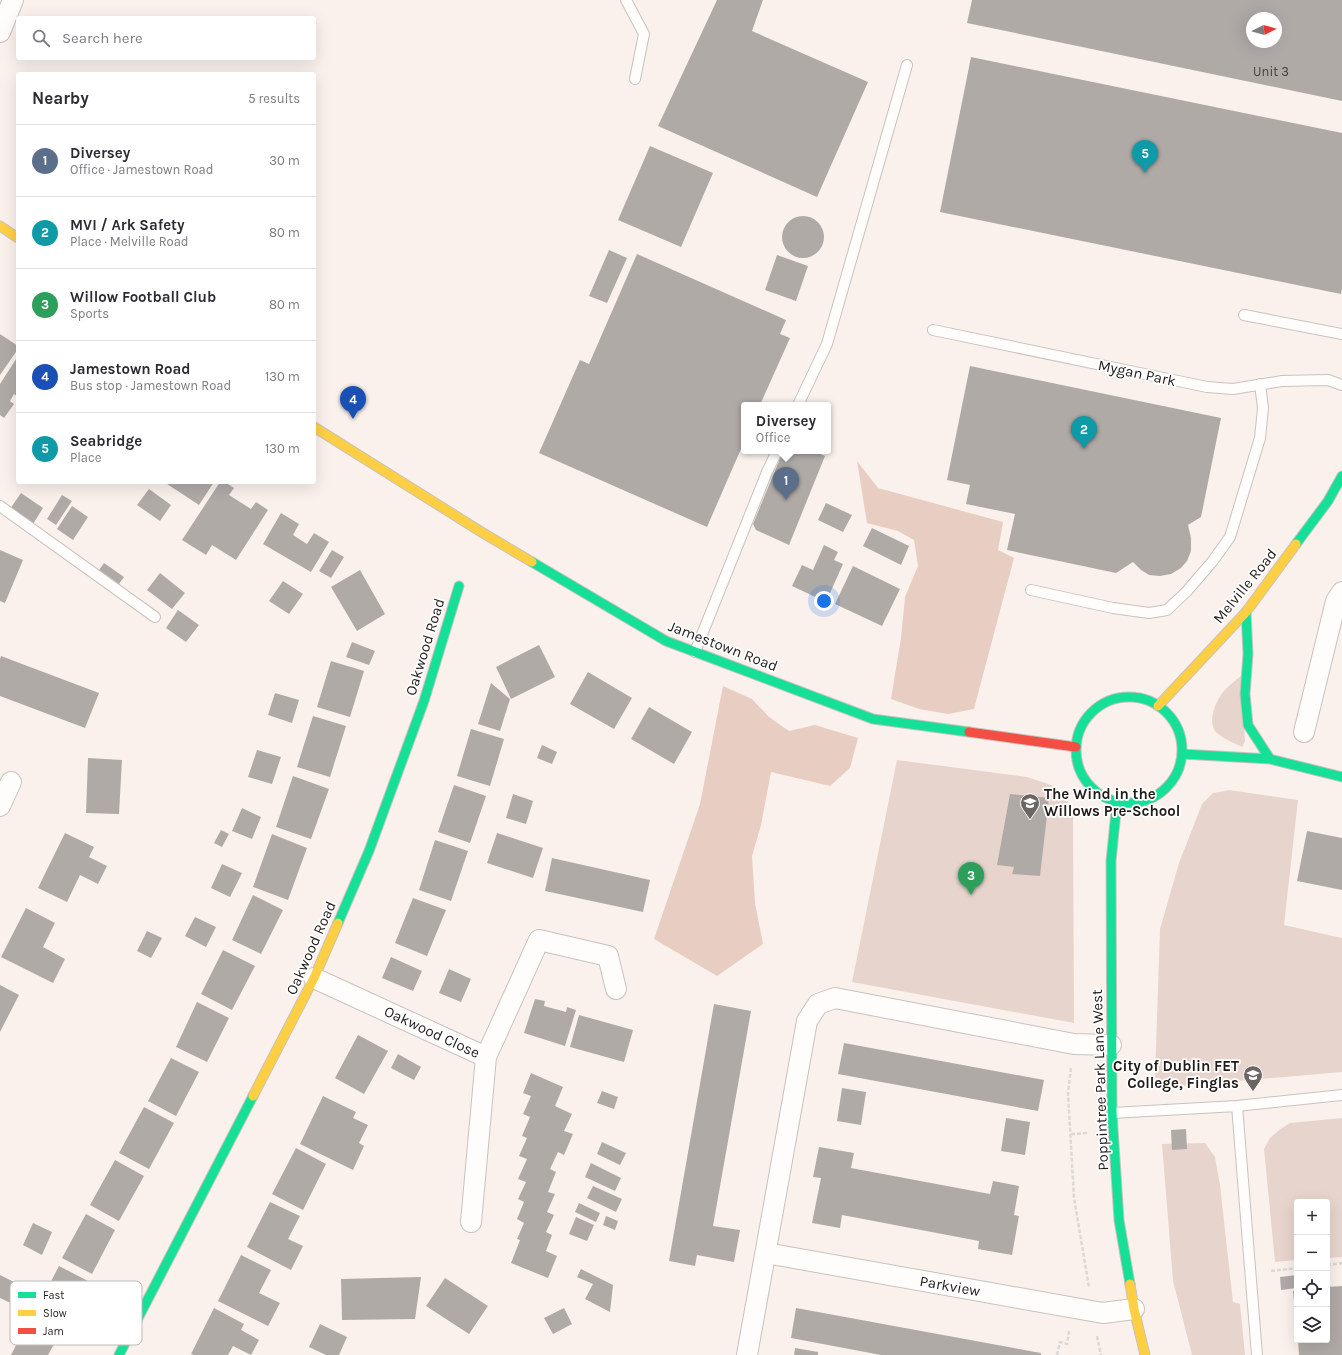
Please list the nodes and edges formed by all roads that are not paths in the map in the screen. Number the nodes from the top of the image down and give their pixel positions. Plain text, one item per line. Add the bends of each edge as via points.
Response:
1 (13, 0) edge
2 (626, 0) edge
3 (0, 32) edge
4 (907, 65) dead end
5 (635, 79) dead end
6 (0, 226) edge
7 (16, 237) edge
8 (1244, 315) dead end
9 (933, 330) dead end
10 (1342, 334) edge
11 (1260, 384) junction
12 (1342, 385) edge
13 (799, 402) edge
14 (316, 427) edge
15 (776, 454) edge
16 (1342, 476) edge
17 (0, 506) edge
18 (459, 586) dead end
19 (1031, 590) dead end
20 (1342, 592) edge
21 (1246, 612) junction
22 (154, 617) dead end
23 (695, 652) junction
24 (1158, 706) junction
25 (1304, 732) dead end
26 (1076, 747) junction
27 (1182, 754) junction
28 (1270, 759) junction
29 (1342, 777) edge
30 (11, 782) dead end
31 (1117, 802) junction
32 (0, 806) edge
33 (314, 978) junction
34 (616, 989) dead end
35 (1111, 1045) junction
36 (486, 1056) junction
37 (1342, 1095) edge
38 (1237, 1106) junction
39 (1112, 1113) junction
40 (471, 1222) dead end
41 (766, 1253) junction
42 (1134, 1309) junction
43 (142, 1311) edge
44 (124, 1345) edge
45 (119, 1355) edge
46 (747, 1355) edge
47 (1145, 1355) edge
48 (1257, 1355) edge

1 - 3 street
2 - 5 lane via 644,34
4 - 13 lane via 827,344
6 - 7 street
8 - 10 lane
9 - 11 lane, Mygan Park via 1207,387 1233,389
11 - 12 lane, Mygan Park via 1282,380 1328,380
11 - 19 lane via 1260,438 1230,537 1212,562 1167,610 1149,613 1113,608
14 - 23 street, Jamestown Road via 496,541 666,641
15 - 23 lane
16 - 21 street, Melville Road via 1328,501
17 - 22 lane
18 - 33 street, Oakwood Road via 424,701 369,851
20 - 25 street via 1336,601
21 - 24 street, Melville Road
21 - 28 street via 1248,654 1245,694 1248,725
23 - 26 street, Jamestown Road via 873,719
24 - 26 street via 1138,698 1127,697 1105,702 1087,717 1080,729
24 - 27 street via 1176,726 1182,744
26 - 31 street via 1078,765 1086,782 1100,796
27 - 28 street
27 - 31 street via 1178,772 1159,794 1136,803
28 - 29 street
30 - 32 street
31 - 35 street, Poppintree Park Lane West via 1111,861
33 - 36 street, Oakwood Close
33 - 43 street, Oakwood Road
34 - 36 street via 608,956 539,940
35 - 39 street, Poppintree Park Lane West
35 - 41 street via 1074,1044 835,998 818,1004 807,1021
36 - 40 street, Oakwood Close
37 - 38 lane
38 - 39 lane
38 - 48 lane
39 - 42 street, Poppintree Park Lane West via 1119,1220
41 - 42 street, Parkview via 1103,1313
41 - 46 street
42 - 47 street, Poppintree Park Lane West
44 - 45 street, Oakwood Road

